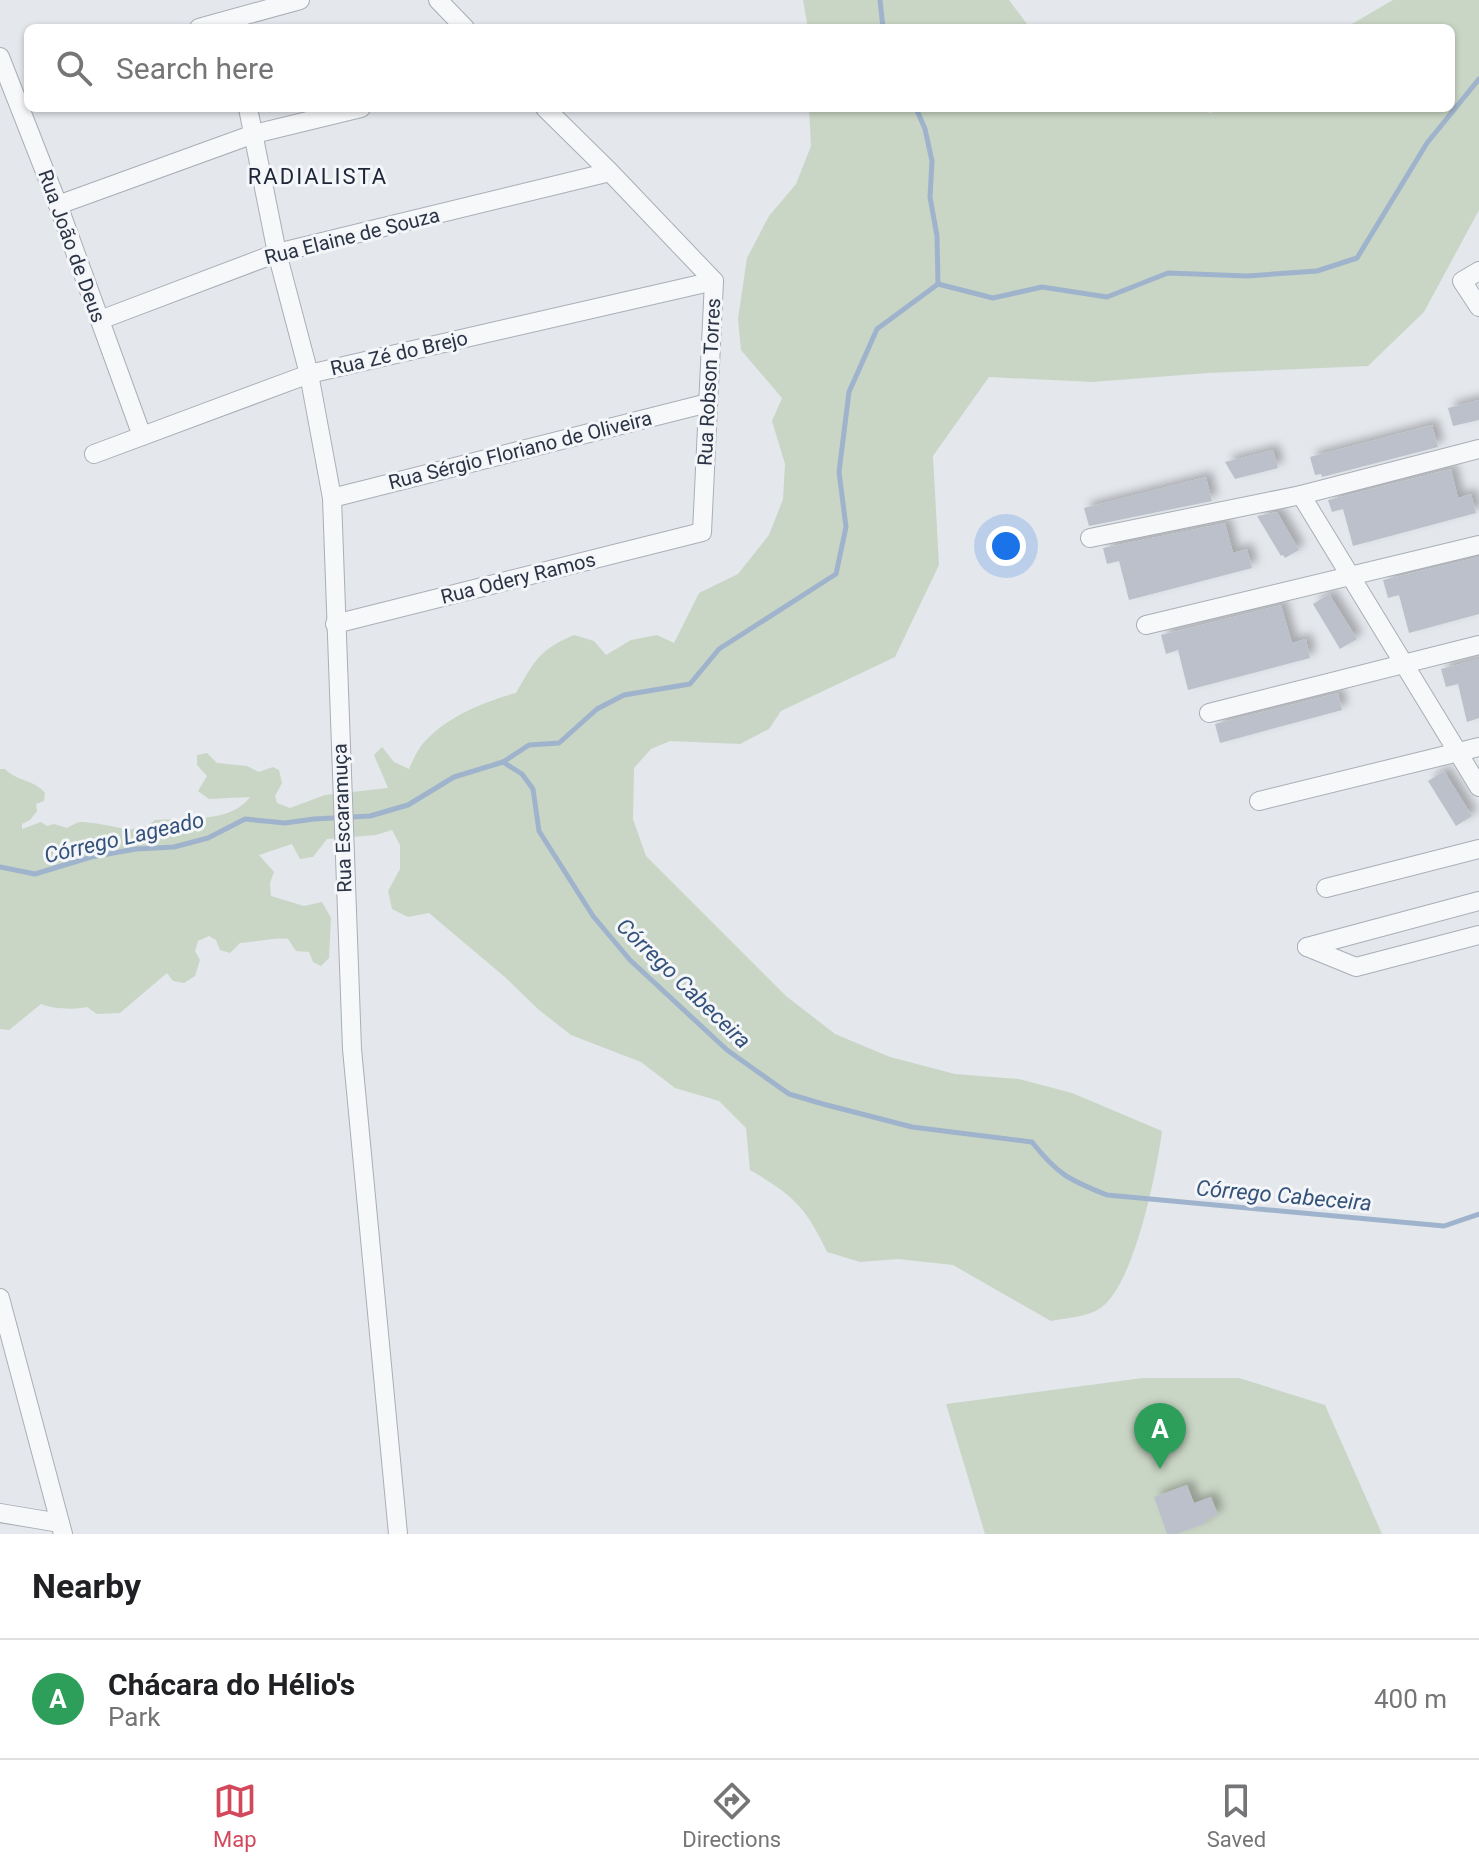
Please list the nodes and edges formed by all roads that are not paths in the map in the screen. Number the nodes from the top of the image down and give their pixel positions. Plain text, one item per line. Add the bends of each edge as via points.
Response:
1 (221, 0) edge
2 (300, 0) edge
3 (438, 0) edge
4 (228, 23) edge
5 (461, 24) edge
6 (0, 57) edge
7 (21, 88) edge
8 (29, 112) edge
9 (249, 112) edge
10 (345, 112) edge
11 (549, 112) edge
12 (254, 134) junction
13 (610, 172) junction
14 (58, 205) junction
15 (277, 253) junction
16 (1471, 276) edge
17 (714, 281) junction
18 (1479, 307) edge
19 (100, 320) junction
20 (309, 374) junction
21 (708, 403) junction
22 (142, 436) junction
23 (1479, 449) edge
24 (94, 454) dead end
25 (1301, 495) junction
26 (332, 498) junction
27 (702, 532) joint
28 (1090, 538) dead end
29 (1479, 545) edge
30 (1350, 576) junction
31 (335, 624) junction
32 (1146, 625) dead end
33 (1479, 645) edge
34 (1404, 665) junction
35 (1209, 713) dead end
36 (1479, 747) edge
37 (1458, 753) junction
38 (1479, 787) edge
39 (1259, 801) dead end
40 (1479, 849) edge
41 (1326, 888) dead end
42 (1479, 901) edge
43 (1479, 935) edge
44 (0, 1298) edge
45 (0, 1513) edge
46 (62, 1528) edge
47 (398, 1534) edge

1 - 4 street
2 - 4 street
3 - 5 street
6 - 7 street, Rua João de Deus
8 - 14 street, Rua João de Deus
9 - 12 street, Rua Escaramuça
10 - 12 street
11 - 13 street, Rua Robson Torres
12 - 14 street
12 - 15 street, Rua Escaramuça
13 - 15 street, Rua Elaine de Souza
13 - 17 street, Rua Robson Torres
14 - 19 street, Rua João de Deus
15 - 19 street, Rua Elaine de Souza
15 - 20 street, Rua Escaramuça
16 - 18 street
17 - 20 street, Rua Zé do Brejo
17 - 21 street, Rua Robson Torres
19 - 22 street, Rua João de Deus
20 - 22 street, Rua Zé do Brejo
20 - 26 street, Rua Escaramuça
21 - 26 street, Rua Sérgio Floriano de Oliveira
21 - 27 street, Rua Robson Torres
22 - 24 street, Rua Zé do Brejo
23 - 25 street
25 - 28 street
25 - 30 street
26 - 31 street, Rua Escaramuça
27 - 31 street, Rua Odery Ramos
29 - 30 street
30 - 32 street
30 - 34 street
31 - 47 street, Rua Escaramuça via 353,1064
33 - 34 street
34 - 35 street
34 - 37 street
36 - 37 street
37 - 38 street
37 - 39 street
40 - 41 street
42 - 43 street via 1307,947 1356,967
44 - 46 street
45 - 46 street

